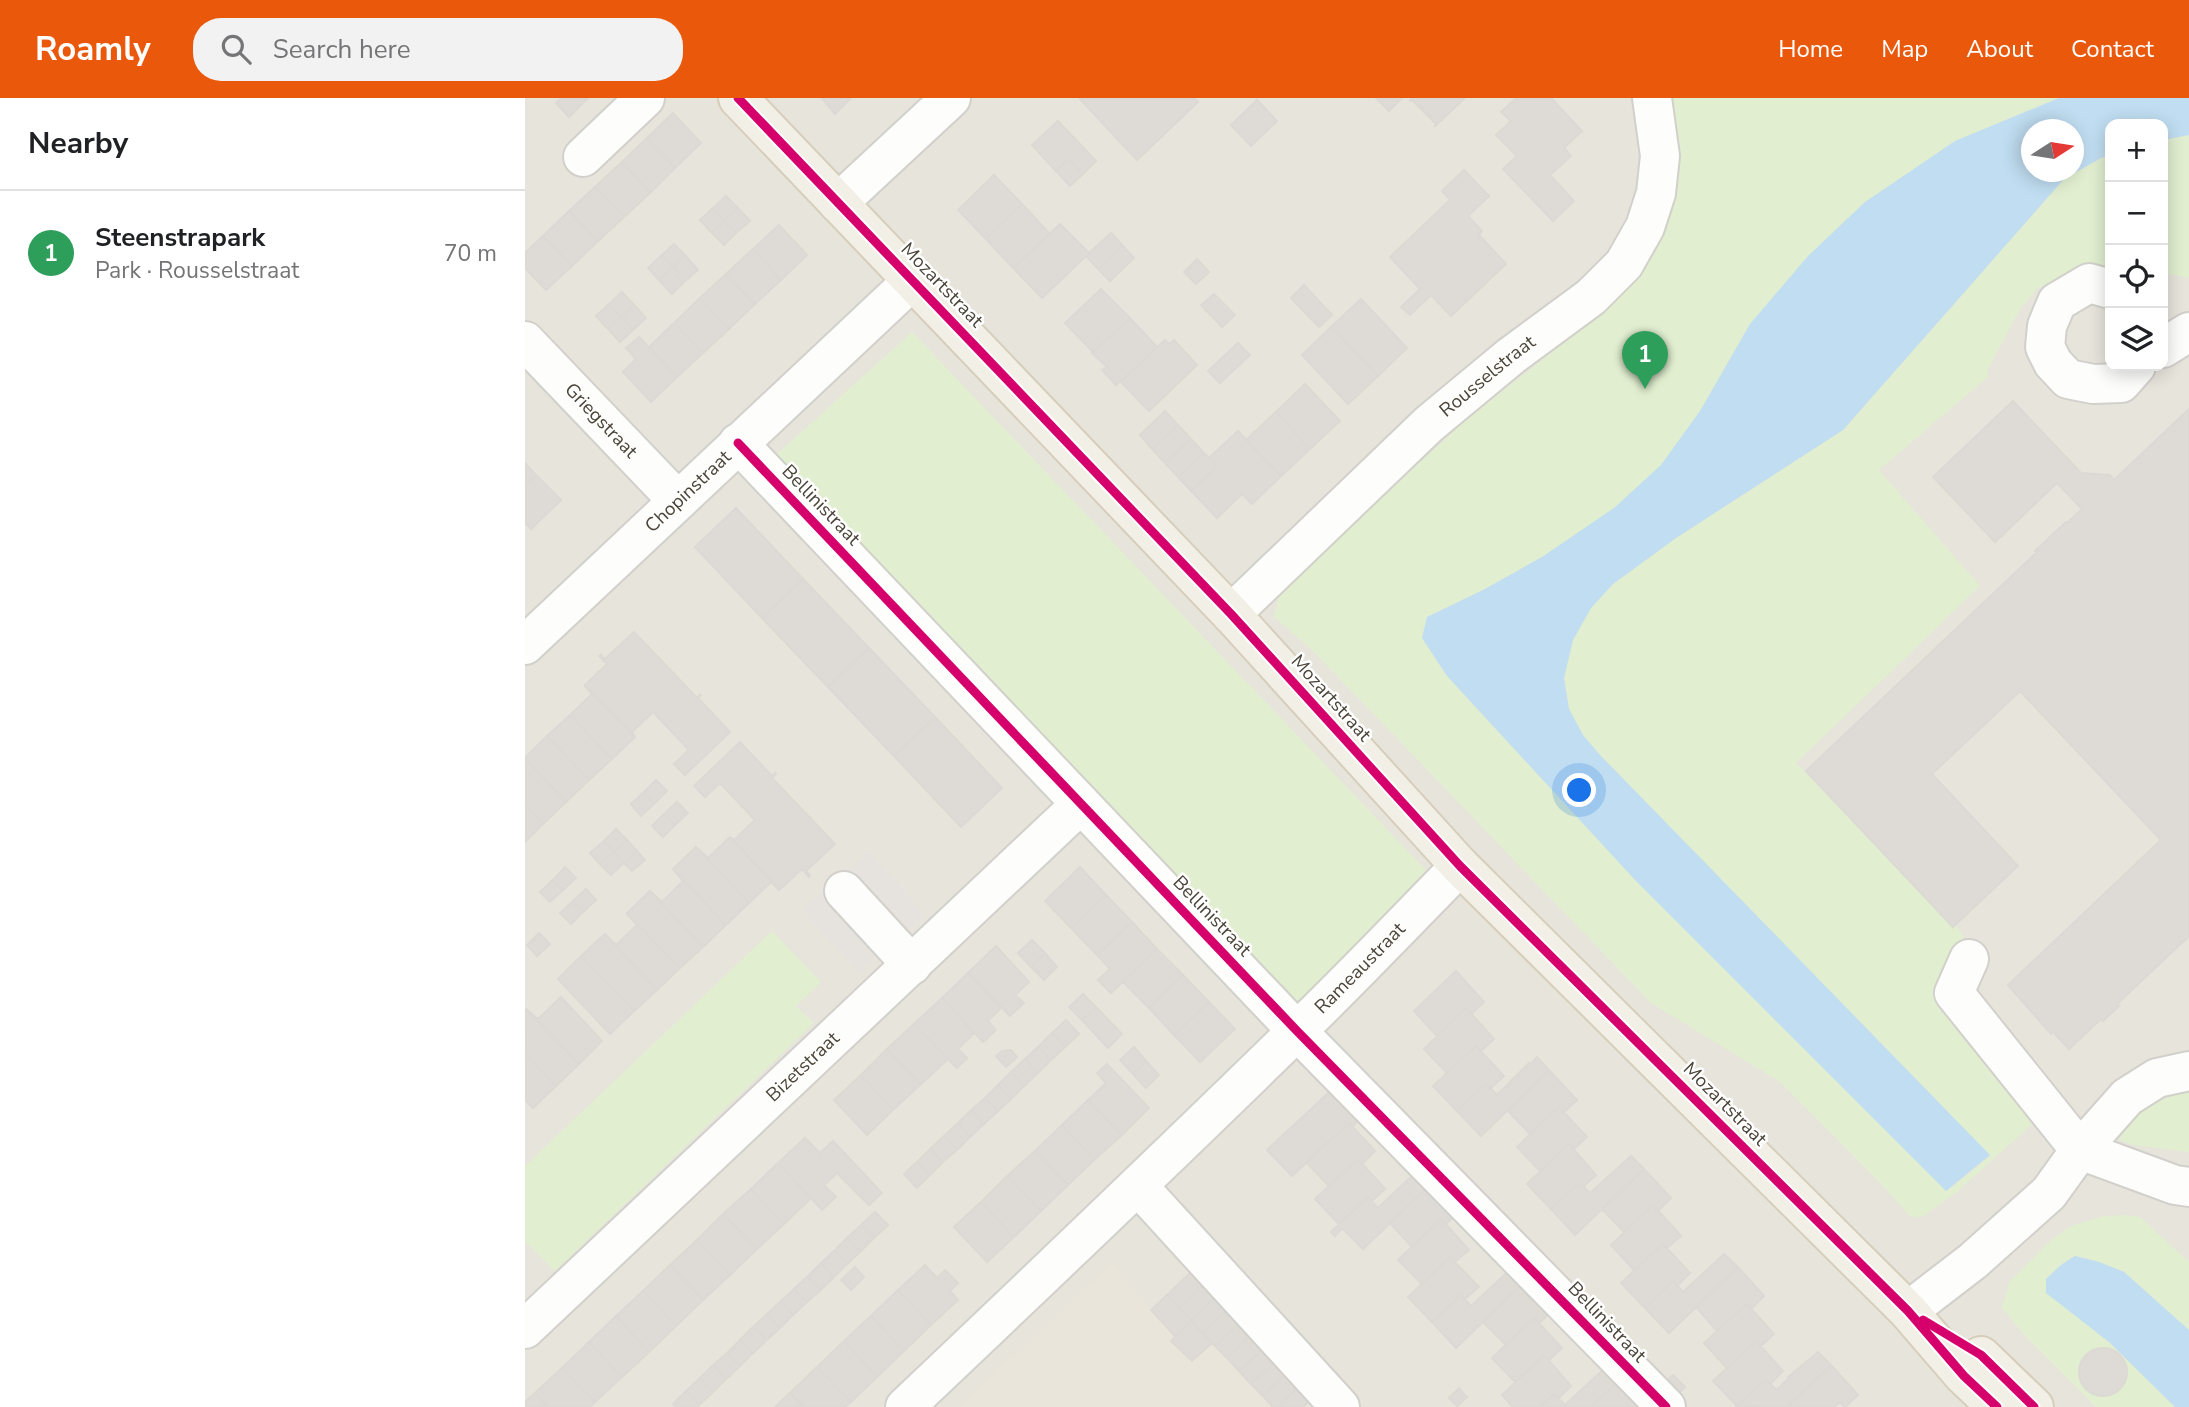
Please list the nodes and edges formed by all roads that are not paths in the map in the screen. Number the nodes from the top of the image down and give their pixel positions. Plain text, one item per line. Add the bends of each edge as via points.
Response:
1 (645, 98) edge
2 (738, 98) edge
3 (951, 98) edge
4 (1652, 98) edge
5 (583, 157) dead end
6 (838, 202) junction
7 (913, 280) junction
8 (2105, 288) edge
9 (2168, 317) edge
10 (2189, 322) edge
11 (2189, 332) edge
12 (525, 341) edge
13 (2168, 345) edge
14 (2132, 371) edge
15 (739, 443) junction
16 (678, 501) junction
17 (1231, 614) junction
18 (525, 645) edge
19 (1081, 804) junction
20 (1460, 866) junction
21 (844, 891) dead end
22 (1969, 960) dead end
23 (912, 965) junction
24 (1297, 1031) junction
25 (2189, 1071) edge
26 (2080, 1150) junction
27 (1139, 1186) junction
28 (2189, 1187) edge
29 (1908, 1311) junction
30 (525, 1329) edge
31 (905, 1407) edge
32 (1340, 1407) edge
33 (1666, 1407) edge
34 (1997, 1407) edge
35 (2034, 1407) edge

1 - 5 street
2 - 6 main road, Mozartstraat
3 - 6 street
4 - 17 street, Rousselstraat via 1660,156 1656,193 1645,227 1624,264 1591,296 1429,424
6 - 7 main road, Mozartstraat
7 - 15 street, Chopinstraat
7 - 17 main road, Mozartstraat
8 - 14 street via 2089,284 2057,302 2045,347 2069,379 2121,383
9 - 10 street
11 - 13 street
12 - 16 street, Griegstraat
15 - 16 street, Chopinstraat
15 - 19 street, Bellinistraat
16 - 18 street, Chopinstraat
17 - 20 main road, Mozartstraat
19 - 23 street, Bizetstraat
19 - 24 street, Bellinistraat
20 - 24 street, Rameaustraat
20 - 29 main road, Mozartstraat
21 - 23 street
22 - 26 street via 1954,993
23 - 30 street, Bizetstraat
24 - 27 street, Rameaustraat
24 - 33 street, Bellinistraat
25 - 26 street via 2157,1078 2127,1097
26 - 28 street
26 - 29 street via 2049,1193
27 - 31 street, Rameaustraat
27 - 32 street
29 - 34 main road, Mozartstraat
29 - 35 main road, Mozartstraat via 1981,1355

